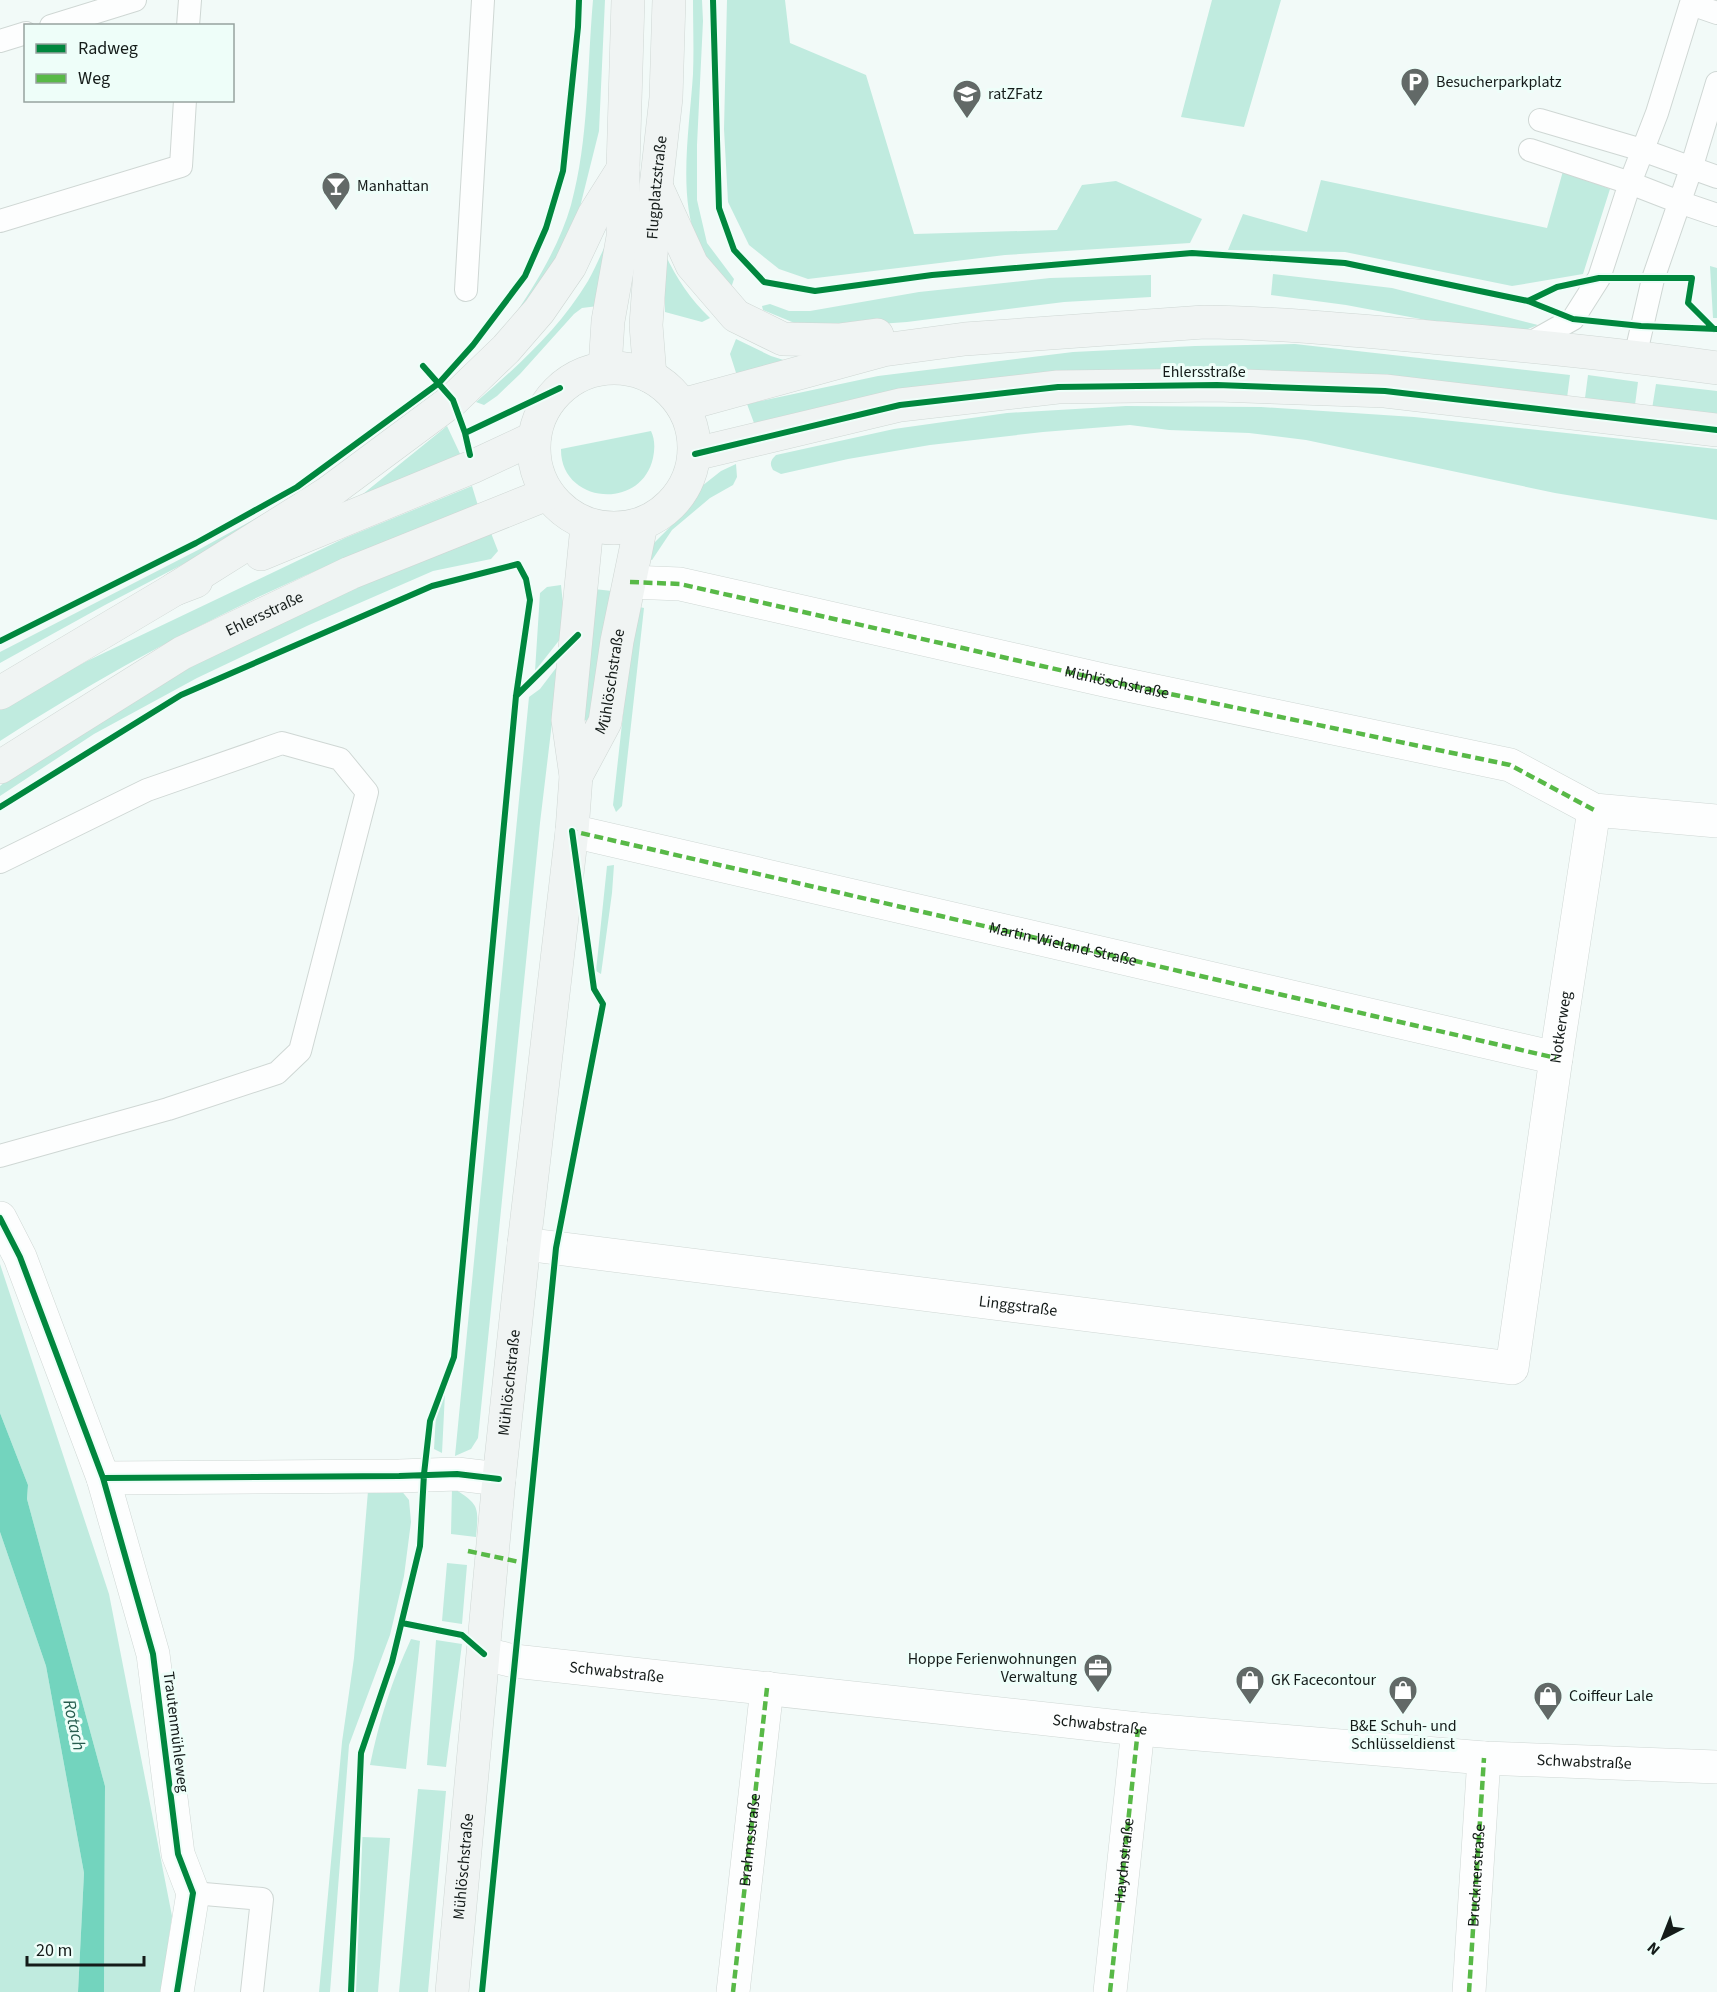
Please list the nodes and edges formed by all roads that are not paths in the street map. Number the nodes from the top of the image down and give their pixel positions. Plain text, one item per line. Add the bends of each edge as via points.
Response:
1 (135, 0) edge
2 (190, 0) edge
3 (483, 0) edge
4 (628, 0) edge
5 (669, 0) edge
6 (1692, 2) edge
7 (1717, 13) edge
8 (57, 24) edge
9 (188, 24) edge
10 (24, 34) edge
11 (0, 41) edge
12 (1717, 83) edge
13 (184, 102) edge
14 (1540, 120) dead end
15 (1530, 150) dead end
16 (1642, 150) junction
17 (1691, 168) junction
18 (623, 169) junction
19 (1717, 177) edge
20 (1630, 183) junction
21 (656, 186) junction
22 (1679, 202) junction
23 (1717, 215) edge
24 (0, 221) edge
25 (466, 290) dead end
26 (1204, 322) junction
27 (1525, 346) junction
28 (1635, 357) junction
29 (605, 368) junction
30 (1717, 368) edge
31 (650, 376) junction
32 (682, 405) junction
33 (1717, 430) edge
34 (534, 438) junction
35 (695, 454) junction
36 (547, 494) junction
37 (641, 525) junction
38 (586, 526) junction
39 (630, 582) junction
40 (175, 589) junction
41 (0, 693) edge
42 (0, 767) edge
43 (576, 776) junction
44 (1594, 810) junction
45 (1717, 821) edge
46 (572, 831) junction
47 (0, 861) edge
48 (1556, 1058) junction
49 (0, 1155) edge
50 (0, 1218) edge
51 (524, 1244) junction
52 (1512, 1368) joint
53 (103, 1478) junction
54 (499, 1479) junction
55 (484, 1654) junction
56 (767, 1688) junction
57 (1138, 1729) junction
58 (1484, 1758) junction
59 (1717, 1767) edge
60 (193, 1893) junction
61 (177, 1992) edge
62 (252, 1992) edge
63 (452, 1992) edge
64 (734, 1992) edge
65 (1110, 1992) edge
66 (1469, 1992) edge

1 - 8 lane
2 - 9 lane
3 - 25 lane
4 - 18 street, Flugplatzstraße
5 - 21 street, Flugplatzstraße via 666,98
6 - 7 lane
6 - 16 lane
10 - 11 lane
12 - 17 lane
13 - 24 lane via 181,166
14 - 16 lane
15 - 20 lane
16 - 17 lane
16 - 20 lane
17 - 19 lane
17 - 22 lane
18 - 29 street, Flugplatzstraße via 623,237 608,321
18 - 40 street via 594,215 570,266 539,311 453,400 328,493
20 - 22 lane
20 - 27 lane via 1599,278 1573,319
21 - 26 street via 692,265 736,316 783,339 838,340 1091,311
21 - 31 street, Flugplatzstraße via 646,325
22 - 23 lane
22 - 28 lane via 1653,279
26 - 27 street
26 - 32 street via 965,339 883,350
27 - 28 street
28 - 30 street
29 - 31 street via 628,368
29 - 34 street via 585,373 560,388 539,417
31 - 32 street via 664,382
32 - 35 street via 689,418
33 - 35 street, Ehlersstraße via 1385,391 1217,385 1058,387 900,405
34 - 36 street via 533,453
34 - 40 street
35 - 37 street via 691,475 670,507
36 - 38 street via 570,517
36 - 42 street, Ehlersstraße via 350,573 182,653
37 - 38 street via 611,529
37 - 39 street, Mühlöschstraße
38 - 43 street, Mühlöschstraße via 568,720
39 - 43 street, Mühlöschstraße via 606,722
39 - 44 street, Mühlöschstraße via 680,584 1108,681 1510,765
40 - 41 street
43 - 46 street, Mühlöschstraße
44 - 45 street
44 - 48 street, Notkerweg
46 - 48 street, Martin-Wieland-Straße
46 - 51 street, Mühlöschstraße
47 - 49 lane via 147,790 282,743 340,759 367,792 300,1051 277,1073 168,1109
48 - 52 street, Notkerweg
50 - 53 street, Trautenmühleweg via 20,1257
51 - 52 street, Linggstraße
51 - 54 street, Mühlöschstraße
53 - 54 street via 457,1474
53 - 60 street, Trautenmühleweg via 153,1654 178,1854
54 - 55 street, Mühlöschstraße
55 - 56 street, Schwabstraße via 514,1661
55 - 63 street, Mühlöschstraße
56 - 57 street, Schwabstraße
56 - 64 street, Brahmsstraße
57 - 58 street, Schwabstraße
57 - 65 street, Haydnstraße
58 - 59 street, Schwabstraße
58 - 66 street, Brucknerstraße
60 - 61 street
60 - 62 lane via 262,1899

